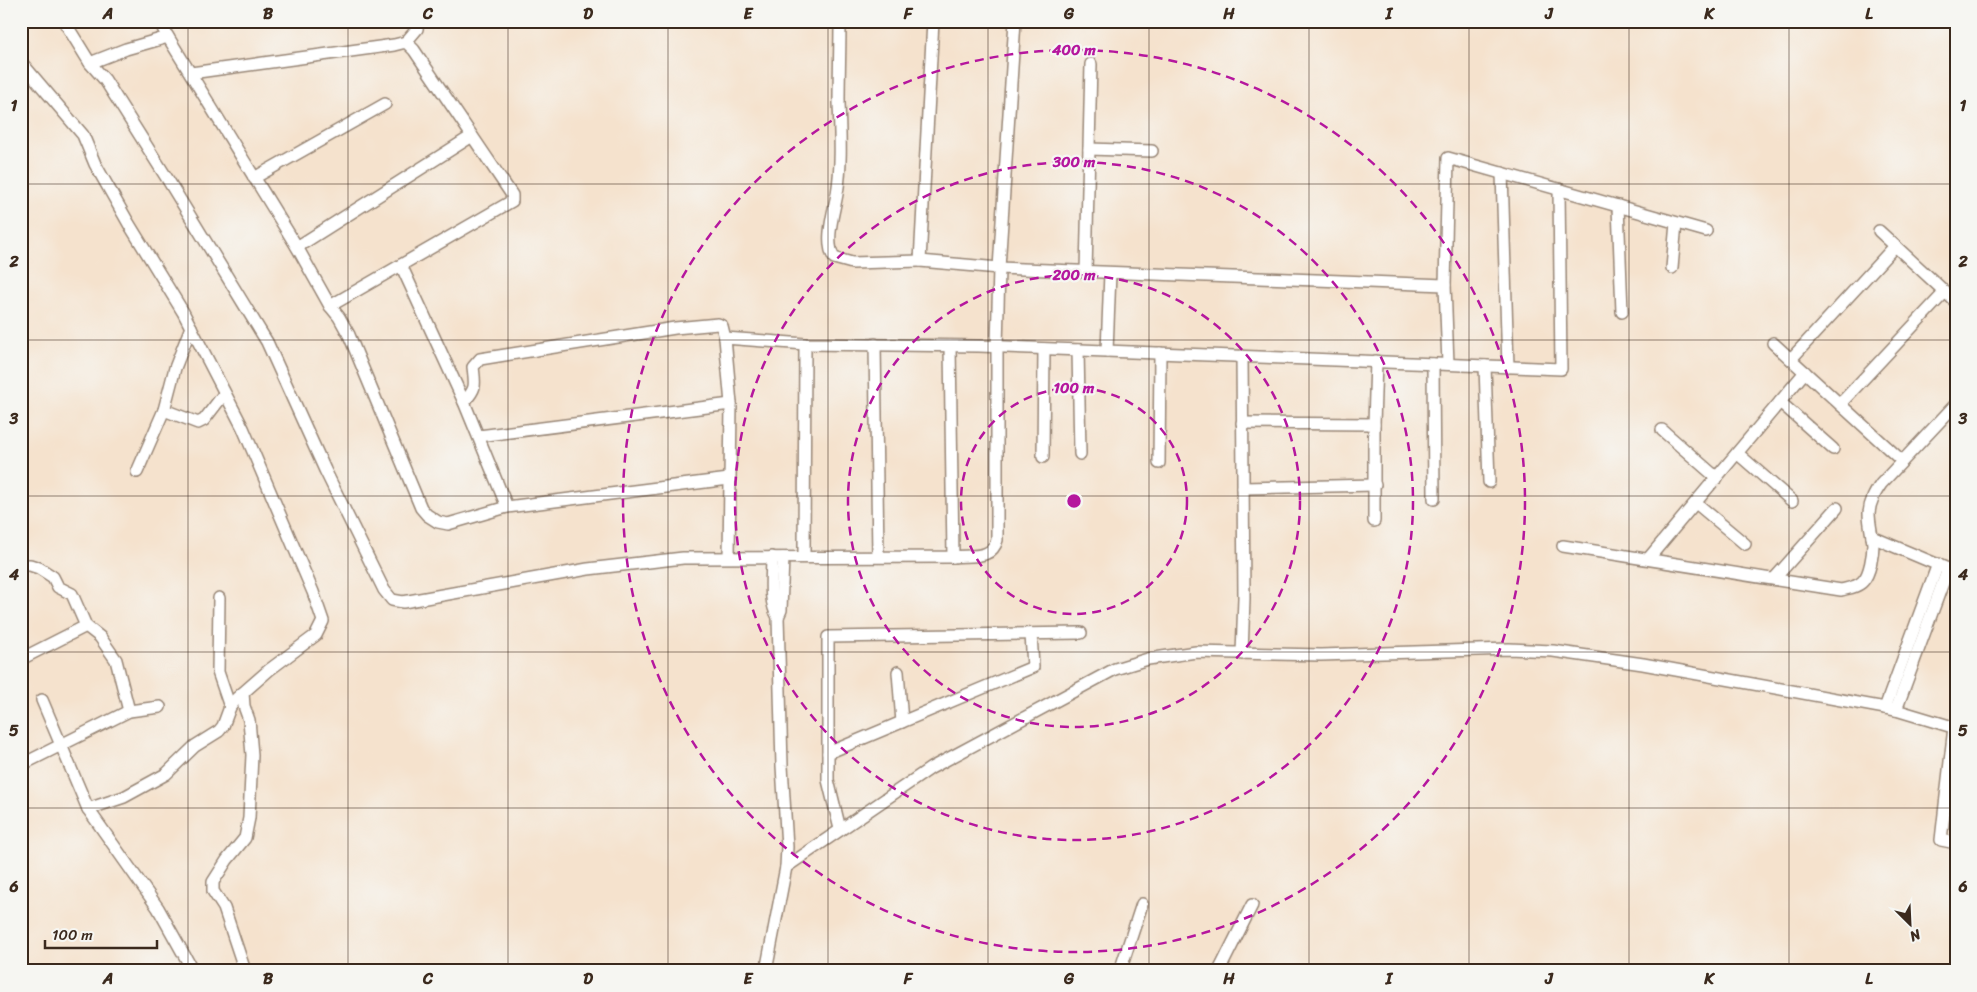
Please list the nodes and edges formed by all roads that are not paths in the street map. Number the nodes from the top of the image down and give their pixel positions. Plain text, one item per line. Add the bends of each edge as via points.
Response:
1 (64, 21) edge
2 (159, 21) edge
3 (418, 21) edge
4 (840, 21) edge
5 (933, 21) edge
6 (1015, 21) edge
7 (168, 37) junction
8 (406, 42) junction
9 (21, 62) edge
10 (90, 63) junction
11 (1091, 64) dead end
12 (190, 73) junction
13 (385, 104) dead end
14 (472, 136) junction
15 (1089, 149) junction
16 (1152, 151) dead end
17 (1502, 173) junction
18 (254, 178) junction
19 (1560, 189) junction
20 (1618, 206) junction
21 (1676, 223) junction
22 (1879, 231) dead end
23 (1706, 232) dead end
24 (1895, 246) junction
25 (297, 247) junction
26 (920, 261) junction
27 (401, 266) junction
28 (999, 268) junction
29 (1672, 268) dead end
30 (1086, 272) junction
31 (1110, 273) junction
32 (1444, 285) junction
33 (1945, 292) junction
34 (1956, 302) edge
35 (330, 306) junction
36 (1622, 312) dead end
37 (191, 327) junction
38 (725, 338) junction
39 (1773, 343) dead end
40 (805, 344) junction
41 (875, 344) junction
42 (950, 346) junction
43 (997, 347) junction
44 (1044, 349) junction
45 (1078, 350) junction
46 (1107, 351) junction
47 (1160, 353) junction
48 (1242, 356) junction
49 (1791, 359) junction
50 (1376, 361) junction
51 (1433, 364) junction
52 (1448, 364) junction
53 (1485, 366) junction
54 (1508, 367) junction
55 (1805, 372) junction
56 (224, 394) junction
57 (464, 402) junction
58 (1780, 402) junction
59 (731, 404) junction
60 (1840, 404) junction
61 (1956, 404) edge
62 (164, 410) junction
63 (1242, 423) junction
64 (1374, 424) junction
65 (1662, 430) dead end
66 (479, 436) junction
67 (1833, 449) dead end
68 (1737, 453) junction
69 (1080, 454) dead end
70 (1043, 457) dead end
71 (1902, 461) junction
72 (1159, 464) dead end
73 (137, 472) dead end
74 (1717, 478) junction
75 (729, 479) junction
76 (1489, 482) dead end
77 (1375, 485) junction
78 (1243, 488) junction
79 (1434, 499) dead end
80 (1792, 501) dead end
81 (1696, 503) junction
82 (507, 507) junction
83 (1837, 508) dead end
84 (1374, 521) dead end
85 (1872, 537) junction
86 (1745, 544) dead end
87 (1563, 546) dead end
88 (804, 556) junction
89 (878, 556) junction
90 (730, 557) junction
91 (953, 557) junction
92 (778, 558) junction
93 (1648, 560) junction
94 (21, 565) edge
95 (1774, 579) junction
96 (219, 598) dead end
97 (86, 626) junction
98 (1081, 633) dead end
99 (1031, 634) junction
100 (1242, 654) junction
101 (21, 659) edge
102 (898, 672) dead end
103 (243, 693) junction
104 (42, 700) dead end
105 (160, 707) dead end
106 (230, 708) junction
107 (1890, 709) junction
108 (129, 711) junction
109 (902, 722) junction
110 (1955, 727) edge
111 (60, 744) junction
112 (828, 753) junction
113 (21, 765) edge
114 (88, 809) junction
115 (840, 829) junction
116 (1956, 842) edge
117 (786, 866) junction
118 (1142, 904) dead end
119 (1252, 905) dead end
120 (193, 971) edge
121 (245, 971) edge
122 (766, 971) edge
123 (1120, 971) edge
124 (1220, 971) edge

1 - 10 street
2 - 7 street
3 - 8 street via 417,29
4 - 26 street via 841,156 830,236 831,252 834,258 852,263
5 - 26 street
6 - 28 street
7 - 10 street
7 - 12 street
8 - 12 street
8 - 14 street
9 - 37 street via 83,135 95,164
10 - 90 street via 105,80 267,342 329,478 384,590 392,600 403,602 588,569 683,558
11 - 15 street
12 - 18 street
13 - 18 street
14 - 25 street
14 - 27 street via 511,192 512,201
15 - 16 street
15 - 30 street
17 - 19 street
17 - 32 street via 1448,158
17 - 54 street
18 - 25 street
19 - 20 street
19 - 54 street via 1561,369
20 - 21 street
20 - 36 street
21 - 23 street
21 - 29 street
22 - 24 street
24 - 33 street
24 - 49 street
25 - 35 street
26 - 28 street
27 - 35 street
27 - 57 street
28 - 30 street
28 - 43 street
30 - 31 street
31 - 32 street
31 - 46 street
32 - 52 street
33 - 34 street
33 - 60 street
35 - 82 street via 348,334 426,515 448,524
37 - 56 street
37 - 62 street via 175,368
38 - 40 street
38 - 57 street via 722,326 718,324 480,359 474,367 474,392
38 - 59 street
39 - 49 street
40 - 41 street
40 - 88 street
41 - 42 street
41 - 89 street
42 - 43 street
42 - 91 street
43 - 44 street
43 - 91 street via 997,540 989,554
44 - 45 street
44 - 70 street
45 - 46 street
45 - 69 street
46 - 47 street
47 - 48 street
47 - 72 street
48 - 50 street
48 - 63 street
49 - 55 street
50 - 51 street
50 - 64 street
51 - 52 street
51 - 79 street
52 - 53 street
53 - 54 street
53 - 76 street
55 - 58 street
55 - 60 street
56 - 62 street via 198,423
56 - 103 street via 243,428 323,621 316,635
57 - 66 street
58 - 67 street
58 - 68 street
59 - 66 street
59 - 75 street
60 - 71 street
61 - 71 street
62 - 73 street
63 - 64 street
63 - 78 street
64 - 77 street
65 - 74 street
66 - 82 street
68 - 74 street
68 - 80 street
71 - 85 street via 1881,484 1871,502
74 - 81 street
75 - 82 street
75 - 90 street
77 - 78 street
77 - 84 street
78 - 100 street
81 - 86 street
81 - 93 street
83 - 95 street
85 - 95 street via 1869,570 1857,585 1841,590
85 - 107 street via 1943,567
87 - 93 street
88 - 89 street
88 - 92 street
89 - 91 street
90 - 92 street
92 - 117 street
93 - 95 street
94 - 97 street via 39,568 53,577 58,587 72,594
96 - 106 street via 218,672
97 - 101 street
97 - 108 street via 100,637 116,660
98 - 99 street
99 - 109 street via 1033,667
99 - 112 street via 828,637
100 - 107 street via 1553,651
100 - 115 street via 1196,652 1148,659 1116,669 931,768
102 - 109 street
103 - 106 street
103 - 121 street via 252,755 249,818 245,838 213,882 213,891 224,908
104 - 111 street
105 - 108 street
106 - 114 street via 219,731 195,746 166,774 124,797
107 - 110 street
108 - 111 street
109 - 112 street
110 - 116 street via 1941,840
111 - 113 street
111 - 114 street
112 - 115 street via 828,780
114 - 120 street via 158,908
115 - 117 street
117 - 122 street
118 - 123 street
119 - 124 street

